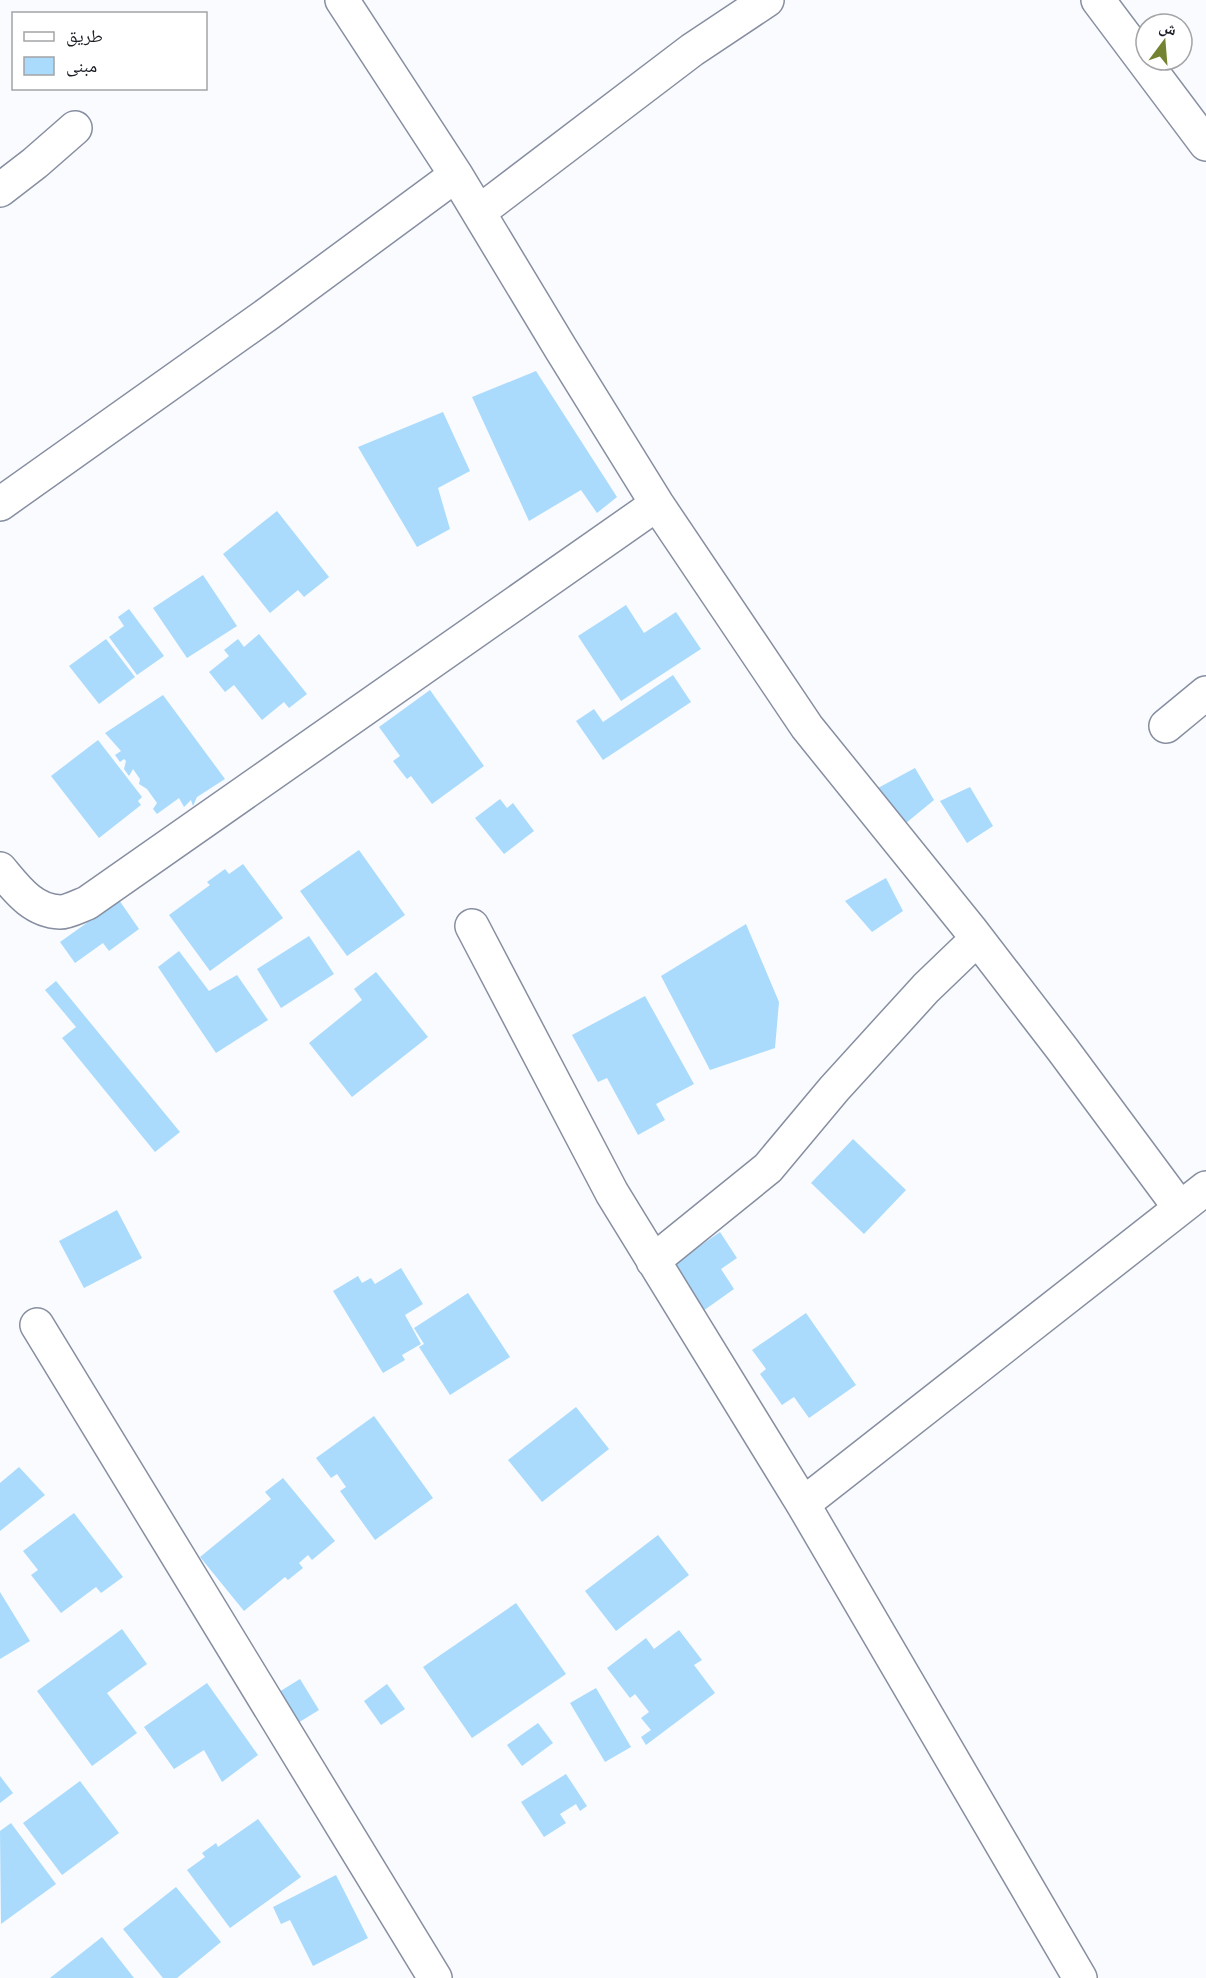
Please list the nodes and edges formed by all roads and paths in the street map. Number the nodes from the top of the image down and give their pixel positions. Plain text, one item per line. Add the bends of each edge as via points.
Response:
1 (342, 0) edge
2 (767, 0) edge
3 (1098, 0) edge
4 (75, 128) dead end
5 (1206, 144) edge
6 (456, 175) junction
7 (0, 190) edge
8 (479, 212) junction
9 (0, 504) edge
10 (657, 504) junction
11 (1206, 693) edge
12 (1166, 726) dead end
13 (0, 869) edge
14 (472, 926) dead end
15 (977, 939) junction
16 (1206, 1188) edge
17 (1180, 1208) junction
18 (653, 1261) junction
19 (37, 1325) dead end
20 (802, 1504) junction
21 (435, 1978) edge
22 (1080, 1978) edge

1 - 6 street
2 - 8 street via 692,50
3 - 5 street
4 - 7 street
6 - 8 street
6 - 9 street
8 - 10 street
10 - 13 street via 87,903 62,912 44,909 26,899
10 - 15 street via 807,727
11 - 12 street
14 - 18 street via 612,1193
15 - 17 street
15 - 18 street via 926,988 768,1168
16 - 17 street
17 - 20 street
18 - 20 street
19 - 21 street
20 - 22 street

